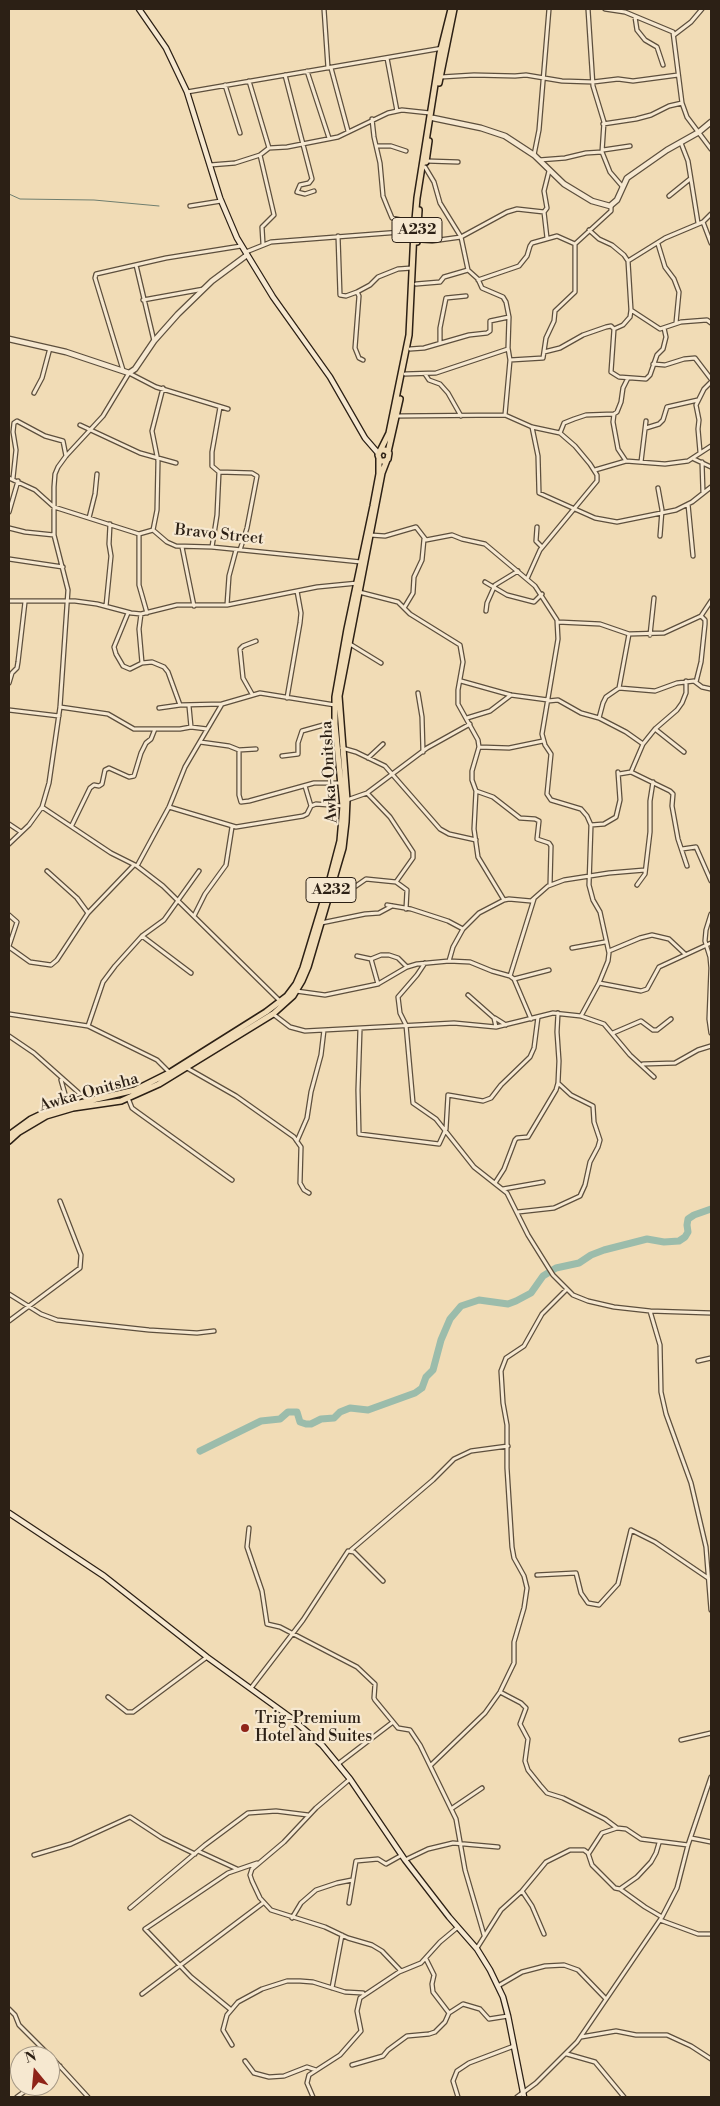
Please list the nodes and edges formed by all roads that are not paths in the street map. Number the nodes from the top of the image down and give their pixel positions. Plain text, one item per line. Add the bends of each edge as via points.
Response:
1 (139, 9) edge
2 (324, 9) edge
3 (452, 9) edge
4 (549, 9) edge
5 (588, 9) edge
6 (605, 9) edge
7 (702, 9) edge
8 (635, 17) junction
9 (674, 35) junction
10 (443, 48) junction
11 (388, 58) junction
12 (663, 65) dead end
13 (329, 68) junction
14 (307, 72) junction
15 (285, 75) junction
16 (678, 75) junction
17 (440, 77) junction
18 (543, 78) junction
19 (249, 81) junction
20 (593, 82) junction
21 (225, 85) junction
22 (187, 92) junction
23 (682, 103) junction
24 (397, 111) junction
25 (432, 116) junction
26 (372, 119) junction
27 (711, 122) edge
28 (603, 124) junction
29 (348, 131) junction
30 (699, 132) junction
31 (240, 133) dead end
32 (329, 138) junction
33 (304, 143) junction
34 (680, 144) junction
35 (376, 146) junction
36 (630, 146) dead end
37 (269, 148) junction
38 (711, 149) edge
39 (406, 151) dead end
40 (602, 151) junction
41 (260, 155) junction
42 (534, 155) junction
43 (539, 160) junction
44 (426, 161) junction
45 (458, 162) dead end
46 (210, 165) junction
47 (425, 167) junction
48 (550, 171) junction
49 (690, 179) junction
50 (622, 186) junction
51 (314, 191) dead end
52 (669, 196) dead end
53 (221, 201) junction
54 (190, 206) dead end
55 (611, 206) junction
56 (544, 212) junction
57 (711, 214) edge
58 (414, 223) junction
59 (700, 223) junction
60 (589, 230) junction
61 (416, 231) junction
62 (338, 236) junction
63 (461, 237) junction
64 (547, 238) junction
65 (417, 240) junction
66 (711, 243) edge
67 (262, 244) junction
68 (575, 244) junction
69 (658, 244) junction
70 (241, 246) junction
71 (246, 254) junction
72 (628, 261) junction
73 (136, 265) junction
74 (413, 268) junction
75 (468, 270) junction
76 (478, 280) junction
77 (416, 284) junction
78 (205, 289) junction
79 (357, 292) junction
80 (466, 296) dead end
81 (143, 300) junction
82 (631, 310) junction
83 (510, 317) junction
84 (711, 322) edge
85 (676, 323) junction
86 (664, 328) junction
87 (614, 329) junction
88 (9, 339) edge
89 (154, 341) junction
90 (440, 343) junction
91 (50, 348) junction
92 (508, 348) junction
93 (410, 349) junction
94 (544, 352) junction
95 (363, 360) dead end
96 (510, 360) junction
97 (653, 364) junction
98 (123, 371) junction
99 (129, 373) junction
100 (405, 374) junction
101 (425, 374) junction
102 (628, 378) junction
103 (711, 380) edge
104 (163, 388) junction
105 (34, 394) dead end
106 (698, 400) junction
107 (220, 406) junction
108 (228, 409) dead end
109 (614, 414) junction
110 (505, 415) junction
111 (397, 416) junction
112 (461, 416) junction
113 (646, 421) dead end
114 (80, 425) dead end
115 (532, 427) junction
116 (646, 428) junction
117 (90, 431) junction
118 (560, 433) junction
119 (711, 446) edge
120 (388, 452) junction
121 (700, 452) junction
122 (379, 454) junction
123 (66, 456) junction
124 (158, 457) junction
125 (693, 459) junction
126 (387, 460) junction
127 (626, 461) junction
128 (641, 462) junction
129 (702, 462) junction
130 (176, 463) dead end
131 (711, 466) edge
132 (594, 470) junction
133 (219, 472) junction
134 (96, 474) dead end
135 (11, 478) edge
136 (18, 481) junction
137 (711, 487) edge
138 (658, 488) dead end
139 (703, 494) junction
140 (688, 504) junction
141 (54, 507) junction
142 (574, 508) junction
143 (9, 512) edge
144 (662, 514) junction
145 (89, 518) junction
146 (110, 524) junction
147 (537, 527) dead end
148 (9, 528) edge
149 (152, 530) junction
150 (139, 534) junction
151 (54, 535) junction
152 (369, 535) junction
153 (660, 536) dead end
154 (424, 538) junction
155 (182, 547) junction
156 (212, 547) junction
157 (542, 548) junction
158 (238, 550) junction
159 (693, 556) dead end
160 (9, 559) edge
161 (361, 562) junction
162 (63, 567) junction
163 (518, 571) junction
164 (527, 579) junction
165 (485, 582) dead end
166 (359, 583) junction
167 (493, 588) junction
168 (297, 591) junction
169 (360, 592) junction
170 (542, 594) junction
171 (654, 598) dead end
172 (711, 600) edge
173 (9, 601) edge
174 (25, 602) junction
175 (68, 602) junction
176 (226, 605) junction
177 (106, 606) junction
178 (194, 606) junction
179 (404, 608) junction
180 (486, 611) dead end
181 (128, 612) junction
182 (147, 612) junction
183 (141, 614) junction
184 (701, 616) junction
185 (558, 622) junction
186 (628, 634) junction
187 (650, 635) junction
188 (256, 642) dead end
189 (349, 643) junction
190 (142, 663) junction
191 (381, 663) dead end
192 (9, 667) edge
193 (15, 670) junction
194 (460, 681) junction
195 (686, 681) junction
196 (696, 682) junction
197 (9, 683) edge
198 (619, 688) junction
199 (711, 689) edge
200 (418, 693) dead end
201 (252, 694) junction
202 (511, 695) junction
203 (287, 698) junction
204 (548, 701) junction
205 (222, 704) junction
206 (180, 705) junction
207 (189, 706) junction
208 (337, 706) junction
209 (60, 707) junction
210 (159, 708) dead end
211 (9, 710) edge
212 (59, 716) junction
213 (467, 718) junction
214 (600, 718) junction
215 (335, 724) junction
216 (470, 724) junction
217 (191, 727) junction
218 (155, 729) junction
219 (207, 729) junction
220 (656, 729) junction
221 (543, 740) junction
222 (200, 742) junction
223 (383, 744) dead end
224 (643, 744) junction
225 (479, 747) junction
226 (342, 748) junction
227 (239, 750) junction
228 (256, 750) dead end
229 (423, 752) junction
230 (684, 752) dead end
231 (282, 756) dead end
232 (368, 758) junction
233 (631, 772) junction
234 (391, 775) junction
235 (653, 782) junction
236 (342, 783) junction
237 (305, 786) junction
238 (476, 791) junction
239 (367, 793) junction
240 (347, 800) junction
241 (311, 806) junction
242 (343, 806) junction
243 (42, 807) junction
244 (170, 807) junction
245 (9, 824) edge
246 (72, 825) junction
247 (591, 825) junction
248 (232, 827) junction
249 (21, 832) junction
250 (476, 840) junction
251 (9, 844) edge
252 (682, 849) junction
253 (135, 865) junction
254 (688, 866) dead end
255 (199, 870) dead end
256 (645, 870) junction
257 (47, 871) dead end
258 (589, 876) junction
259 (334, 881) junction
260 (711, 881) edge
261 (396, 882) junction
262 (550, 885) junction
263 (637, 885) dead end
264 (178, 899) junction
265 (534, 899) junction
266 (504, 900) junction
267 (387, 905) dead end
268 (392, 906) junction
269 (406, 909) junction
270 (88, 913) junction
271 (711, 914) edge
272 (9, 915) edge
273 (194, 916) junction
274 (321, 923) junction
275 (463, 929) junction
276 (142, 936) junction
277 (606, 942) junction
278 (709, 944) edge
279 (9, 947) edge
280 (572, 948) dead end
281 (609, 951) junction
282 (685, 954) junction
283 (357, 956) dead end
284 (371, 959) junction
285 (449, 961) junction
286 (425, 963) junction
287 (407, 967) junction
288 (549, 970) dead end
289 (191, 973) dead end
290 (510, 976) junction
291 (514, 979) junction
292 (599, 983) junction
293 (378, 984) junction
294 (296, 991) junction
295 (468, 996) dead end
296 (282, 1003) junction
297 (558, 1013) junction
298 (9, 1014) edge
299 (273, 1014) junction
300 (581, 1016) junction
301 (538, 1017) junction
302 (494, 1018) junction
303 (531, 1019) junction
304 (671, 1019) dead end
305 (406, 1025) junction
306 (506, 1025) junction
307 (88, 1026) junction
308 (496, 1027) junction
309 (360, 1028) junction
310 (324, 1030) junction
311 (613, 1033) junction
312 (711, 1033) edge
313 (9, 1036) edge
314 (711, 1046) edge
315 (642, 1064) junction
316 (187, 1068) junction
317 (169, 1073) junction
318 (654, 1077) dead end
319 (61, 1079) junction
320 (558, 1083) junction
321 (128, 1098) junction
322 (87, 1101) junction
323 (93, 1105) junction
324 (62, 1109) junction
325 (446, 1129) junction
326 (9, 1135) edge
327 (9, 1140) edge
328 (297, 1142) junction
329 (232, 1180) dead end
330 (543, 1182) dead end
331 (495, 1183) junction
332 (504, 1190) junction
333 (309, 1193) dead end
334 (60, 1201) dead end
335 (518, 1212) junction
336 (566, 1290) junction
337 (9, 1294) edge
338 (28, 1307) junction
339 (650, 1311) junction
340 (711, 1313) edge
341 (9, 1321) edge
342 (214, 1331) dead end
343 (711, 1358) edge
344 (698, 1361) dead end
345 (508, 1446) junction
346 (9, 1513) edge
347 (9, 1518) edge
348 (25, 1523) junction
349 (248, 1528) dead end
350 (351, 1550) junction
351 (538, 1575) dead end
352 (709, 1578) junction
353 (383, 1581) dead end
354 (711, 1610) edge
355 (291, 1633) junction
356 (207, 1657) junction
357 (250, 1689) junction
358 (500, 1692) junction
359 (108, 1697) dead end
360 (393, 1722) junction
361 (711, 1733) edge
362 (681, 1740) dead end
363 (338, 1764) junction
364 (431, 1765) junction
365 (711, 1777) edge
366 (350, 1779) junction
367 (482, 1788) dead end
368 (451, 1809) junction
369 (309, 1815) junction
370 (617, 1828) junction
371 (691, 1838) junction
372 (711, 1842) edge
373 (460, 1843) junction
374 (659, 1843) junction
375 (688, 1845) junction
376 (498, 1847) dead end
377 (197, 1852) junction
378 (588, 1853) junction
379 (34, 1856) dead end
380 (402, 1856) junction
381 (405, 1860) junction
382 (260, 1861) junction
383 (237, 1869) junction
384 (352, 1880) junction
385 (620, 1889) junction
386 (522, 1891) junction
387 (263, 1903) junction
388 (349, 1903) dead end
389 (130, 1908) dead end
390 (292, 1918) junction
391 (661, 1919) junction
392 (458, 1928) junction
393 (544, 1934) dead end
394 (711, 1934) edge
395 (342, 1935) junction
396 (484, 1935) junction
397 (477, 1949) junction
398 (426, 1959) junction
399 (179, 1965) junction
400 (401, 1971) junction
401 (498, 1986) junction
402 (332, 1988) junction
403 (142, 1994) dead end
404 (364, 1994) junction
405 (606, 1999) junction
406 (9, 2009) edge
407 (230, 2009) junction
408 (449, 2013) junction
409 (508, 2016) junction
410 (580, 2038) junction
411 (232, 2045) dead end
412 (40, 2046) edge
413 (514, 2046) junction
414 (566, 2054) junction
415 (711, 2059) edge
416 (245, 2061) dead end
417 (352, 2065) dead end
418 (60, 2066) edge
419 (316, 2070) junction
420 (85, 2096) edge
421 (523, 2096) edge
422 (312, 2097) edge
423 (458, 2097) edge
424 (517, 2097) edge
425 (624, 2097) edge

1 - 22 main road via 166,48
2 - 13 street
3 - 10 main road, A232
4 - 18 street
5 - 20 street
6 - 8 street via 626,12
7 - 9 street
8 - 9 street via 670,29
8 - 12 street via 637,30 657,47
9 - 16 street
10 - 11 street
10 - 17 main road, A232
10 - 25 main road, A232
11 - 13 street
11 - 24 street
13 - 14 street
13 - 29 street
14 - 15 street
14 - 32 street
15 - 19 street
15 - 33 street
16 - 20 street
16 - 23 street
17 - 18 street via 526,74
17 - 25 main road, A232
18 - 20 street
18 - 42 street
19 - 21 street
19 - 37 street
20 - 28 street
21 - 22 street
21 - 31 street
22 - 46 main road
23 - 28 street via 643,117
23 - 30 street via 687,117
24 - 25 street
24 - 26 street
25 - 42 main road via 494,132 515,141
25 - 44 main road, A232
25 - 58 main road, A232
26 - 29 street
26 - 35 street
27 - 30 main road
28 - 40 street
29 - 32 street
30 - 34 main road
30 - 38 street
32 - 33 street
33 - 37 street
33 - 51 street via 312,179 300,186 297,192
34 - 49 street via 688,161
34 - 50 main road via 637,170
35 - 39 street
35 - 58 street via 383,196 389,211 394,219
36 - 40 street
37 - 41 street
40 - 43 street
40 - 50 street via 610,172
41 - 46 street via 235,163
41 - 67 street via 274,215 262,227
42 - 43 main road
43 - 48 main road
44 - 45 street
44 - 47 main road, A232
46 - 53 main road
47 - 61 main road, A232
47 - 63 street via 440,202
48 - 55 main road via 581,195
48 - 56 street via 544,190 547,208
49 - 52 street
49 - 59 street
50 - 55 main road
53 - 54 street
53 - 70 main road
55 - 60 street via 610,211
56 - 63 street via 507,212
56 - 64 street
57 - 59 street
58 - 61 main road, A232
59 - 66 street
59 - 69 street
60 - 68 street
60 - 72 street via 617,249
61 - 62 street
61 - 65 main road, A232
61 - 74 main road, A232
62 - 67 street
62 - 79 street via 340,295
63 - 65 street
63 - 75 street
64 - 68 street via 561,237
64 - 76 street via 530,246 519,266
65 - 77 main road, A232
67 - 71 street
68 - 94 street via 575,292 555,311
69 - 72 street
69 - 85 street via 665,267 679,292
70 - 71 main road
70 - 73 street
71 - 78 main road
71 - 122 main road
72 - 82 street
73 - 81 street
73 - 98 street via 100,272 95,276
74 - 79 street via 398,269 378,277
74 - 122 main road, A232 via 409,336 389,433
75 - 76 street
75 - 77 street via 444,277 440,282
76 - 83 street via 482,288 503,297
77 - 93 main road, A232
78 - 81 street
78 - 89 main road
79 - 95 street via 355,348 358,358
80 - 90 street via 446,298
81 - 89 street
82 - 86 street
82 - 87 street via 627,322
83 - 90 street via 490,321 487,333
83 - 92 street
84 - 85 street
85 - 86 street
86 - 97 street via 663,348
87 - 94 street via 606,327
87 - 102 street via 611,372
88 - 91 main road
89 - 99 main road
90 - 93 street
91 - 98 main road
91 - 105 street
92 - 96 street
92 - 101 street
93 - 100 main road, A232
94 - 96 street via 542,358
96 - 110 street
97 - 102 street via 648,379
97 - 103 street via 665,365 695,358
98 - 99 main road
99 - 104 street
99 - 117 street via 110,406
100 - 101 street
100 - 111 main road, A232
101 - 112 street via 448,393
102 - 109 street
103 - 106 street
104 - 107 street
104 - 124 street via 152,431
106 - 116 street via 667,407 659,424
106 - 121 street
107 - 108 street
107 - 133 street via 211,463
109 - 118 street via 574,419 564,423
109 - 127 street via 617,445
110 - 112 street
110 - 115 street
111 - 112 street
111 - 120 main road, A232
113 - 116 street
114 - 117 street
115 - 118 street
115 - 142 street via 538,456 538,492
116 - 128 street
117 - 123 street
117 - 124 street via 140,453
118 - 132 street
119 - 121 street
120 - 122 main road
120 - 126 main road, A232
121 - 125 street
122 - 126 main road via 383,461
122 - 152 main road, Awka-Onitsha / A232
123 - 135 street via 63,441 45,436 17,421 13,432 16,450
123 - 141 street via 55,474
124 - 130 street
124 - 149 street via 157,510
125 - 128 street via 665,464
125 - 129 street
126 - 152 main road, Awka-Onitsha / A232
127 - 128 street
127 - 132 street
129 - 131 street
129 - 139 street
132 - 142 street via 597,481
133 - 156 street via 218,515
133 - 158 street via 257,476 247,528
134 - 145 street
135 - 136 street
136 - 141 street via 35,490
136 - 143 street
137 - 139 street
138 - 144 street
139 - 140 street
140 - 144 street
140 - 159 street
141 - 145 street
141 - 151 street
142 - 144 street via 595,518 617,522
142 - 157 street
144 - 153 street
145 - 146 street
146 - 150 street
146 - 177 street via 111,556
147 - 157 street via 536,541
148 - 151 street
149 - 150 street, Bravo Street
149 - 155 street, Bravo Street via 167,542
150 - 182 street via 139,585
151 - 162 street
152 - 154 street via 385,536 416,527
152 - 161 main road, Awka-Onitsha / A232
152 - 166 main road, Awka-Onitsha / A232
154 - 163 street via 452,535 486,544
154 - 179 street via 413,593
155 - 156 street, Bravo Street
155 - 178 street
156 - 158 street, Bravo Street
157 - 164 street
158 - 161 street, Bravo Street
158 - 176 street via 228,576
160 - 162 street
161 - 166 main road, Awka-Onitsha / A232
162 - 175 street
163 - 164 street
163 - 167 street
164 - 170 street
165 - 167 street
166 - 168 street
166 - 169 main road, Awka-Onitsha / A232
166 - 208 main road, Awka-Onitsha / A232 via 343,649
167 - 170 street via 534,602
167 - 180 street
168 - 176 street
168 - 203 street via 301,613
169 - 179 street via 390,598
169 - 189 main road, Awka-Onitsha / A232
170 - 185 street
171 - 187 street
172 - 184 street
173 - 174 street
174 - 175 street
174 - 193 street
175 - 177 street
175 - 209 street
176 - 178 street
177 - 181 street
178 - 182 street via 177,605
179 - 194 street via 437,633 460,645 464,662
181 - 183 street
181 - 190 street via 114,650 127,668 132,669
182 - 183 street
183 - 190 street
184 - 187 street via 664,634
184 - 196 street via 705,624
185 - 186 street via 600,624
185 - 204 street
186 - 187 street
186 - 198 street
188 - 201 street via 240,649 243,678
189 - 191 street
189 - 208 main road, Awka-Onitsha / A232
190 - 206 street via 152,662 164,667
192 - 193 street
193 - 197 street
194 - 202 street
194 - 213 street via 458,704
195 - 196 street
195 - 198 street via 655,691
195 - 220 street via 682,703
196 - 199 street
198 - 214 street via 606,697
200 - 229 street
201 - 203 street
201 - 205 street
202 - 204 street
202 - 213 street via 490,711
203 - 208 street
204 - 214 street via 558,700 581,713
204 - 221 street
205 - 207 street
205 - 219 street
206 - 207 street
206 - 210 street
207 - 217 street
208 - 215 main road, Awka-Onitsha / A232
208 - 226 main road, Awka-Onitsha / A232
209 - 212 street
209 - 218 street via 108,714 134,729
211 - 212 street
212 - 243 street via 49,784
213 - 216 street
214 - 224 street
215 - 231 street via 302,731 298,754
215 - 236 main road, Awka-Onitsha / A232
216 - 225 street
216 - 229 street
217 - 218 street
217 - 219 street
218 - 246 street via 141,753 134,776 109,768 105,770 102,784 92,786
219 - 222 street
220 - 224 street
220 - 230 street
221 - 225 street via 509,748
221 - 247 street via 551,754 546,788 548,797 581,809
222 - 227 street
222 - 244 street via 185,767
223 - 232 street
224 - 233 street
225 - 238 street via 472,771
226 - 232 street
226 - 240 main road, Awka-Onitsha / A232
227 - 228 street
227 - 237 street via 238,795 241,802
229 - 234 street
232 - 234 street via 385,766
233 - 235 street
233 - 247 street via 618,773 620,800 616,817 604,824
234 - 239 street
234 - 250 street via 440,829
235 - 252 street via 673,794 672,806
235 - 256 street
236 - 237 street via 320,782
236 - 242 main road, Awka-Onitsha / A232
237 - 241 street
238 - 250 street
238 - 262 street via 493,797 520,818 539,821 537,839 551,846
239 - 240 street
239 - 261 street via 390,817 412,852 413,858
240 - 259 main road, Awka-Onitsha / A232 via 345,835
241 - 242 street
241 - 248 street via 303,816
242 - 296 main road, Awka-Onitsha / A232 via 338,853 303,968
243 - 246 street
243 - 249 street
244 - 248 street
244 - 253 street
245 - 249 street
246 - 253 street
247 - 258 street
248 - 273 street via 226,866 205,894
249 - 251 street
250 - 266 street via 480,862
252 - 254 street
252 - 260 street via 696,847
253 - 264 street
253 - 270 street
255 - 264 street
256 - 258 street
256 - 263 street
257 - 270 street via 77,898
258 - 262 street
258 - 277 street
259 - 261 street via 356,886 366,879
259 - 274 main road, Awka-Onitsha / A232
261 - 269 street via 407,890
262 - 265 street
264 - 273 street
264 - 276 street via 164,920
265 - 266 street
265 - 290 street
266 - 275 street via 479,913
267 - 268 street
268 - 269 street
268 - 274 street via 379,913
269 - 275 street via 448,921
270 - 279 street via 51,965 30,962
271 - 278 street via 705,935
272 - 279 street via 17,922
273 - 296 street
274 - 294 main road, Awka-Onitsha / A232 via 308,967
275 - 285 street
276 - 289 street
276 - 307 street via 103,982
277 - 280 street
277 - 281 street
278 - 282 street
278 - 312 street
281 - 282 street via 652,936 669,939
281 - 292 street
282 - 292 street via 659,967 647,989 641,991
283 - 284 street
284 - 287 street via 389,955
284 - 293 street
285 - 286 street
285 - 290 street via 470,962
286 - 287 street
286 - 305 street via 398,997
287 - 293 street
288 - 291 street
290 - 291 street
291 - 303 street
292 - 300 street
293 - 294 street via 325,995
294 - 296 main road, Awka-Onitsha / A232
295 - 302 street
296 - 299 main road, Awka-Onitsha / A232
296 - 317 main road, Awka-Onitsha / A232
297 - 300 street
297 - 301 street
297 - 320 street
298 - 307 street
299 - 310 street via 294,1028
299 - 316 main road, Awka-Onitsha / A232
300 - 311 street via 604,1024
301 - 303 street
301 - 325 street via 530,1057 491,1098 483,1101 448,1095
302 - 306 street
302 - 308 street
303 - 306 street
304 - 311 street via 657,1030 640,1021
305 - 308 street via 469,1023
305 - 309 street
305 - 325 street via 412,1103
306 - 308 street
307 - 317 street via 157,1060
309 - 310 street
309 - 325 street via 359,1134 439,1144
310 - 328 street via 307,1118
311 - 315 street via 630,1055
313 - 319 street via 34,1053
314 - 315 street via 675,1063
315 - 318 street
316 - 321 main road, Awka-Onitsha / A232
316 - 328 street via 255,1108
317 - 322 main road, Awka-Onitsha / A232 via 135,1090
319 - 322 street
319 - 324 street via 65,1094
320 - 331 street via 528,1137 515,1140 511,1155
320 - 335 street via 593,1106 600,1140 598,1147 580,1196 554,1208
321 - 323 main road, Awka-Onitsha / A232
321 - 329 street via 136,1112
322 - 323 street
322 - 324 main road, Awka-Onitsha / A232
323 - 324 main road, Awka-Onitsha / A232
324 - 326 main road, Awka-Onitsha / A232 via 42,1113
324 - 327 main road, Awka-Onitsha / A232
325 - 331 street via 474,1168
328 - 333 street via 301,1153 300,1183
330 - 332 street
331 - 332 street
332 - 335 street
334 - 338 street via 81,1255 80,1268
335 - 336 street via 547,1266
336 - 339 street via 588,1301
336 - 345 street via 542,1314 524,1346 503,1363 501,1388
337 - 338 street
338 - 341 street
338 - 342 street via 57,1320 149,1330
339 - 340 street
339 - 352 street via 660,1345 663,1403 692,1483 706,1547
343 - 344 street
345 - 350 street via 471,1451 454,1459
345 - 358 street via 512,1547 527,1588 514,1642 514,1662
346 - 348 main road
347 - 348 main road
348 - 356 main road via 104,1576
349 - 355 street via 247,1547 262,1591 267,1624
350 - 353 street
350 - 355 street via 345,1554
351 - 352 street via 576,1572 581,1593 588,1603 599,1605 618,1584 631,1530
352 - 354 street
355 - 357 street
355 - 360 street via 356,1667 375,1684 374,1698
356 - 357 main road
356 - 359 street via 133,1712 127,1712
357 - 363 main road via 299,1724
358 - 364 street via 485,1713
358 - 370 street via 526,1708 520,1724 528,1739 524,1761 540,1785 547,1793
360 - 363 street
360 - 364 street via 398,1728 412,1733
361 - 362 street
363 - 366 main road
364 - 368 street
365 - 371 street
366 - 369 street
366 - 380 main road
367 - 368 street
368 - 373 street via 459,1828
369 - 377 street via 276,1811 248,1813
369 - 382 street via 284,1842
370 - 374 street
370 - 378 street via 602,1833
371 - 372 street
371 - 375 street
373 - 376 street
373 - 381 street via 428,1849
373 - 396 street
374 - 375 street
374 - 385 street via 650,1862
375 - 391 street via 677,1888
377 - 379 street via 162,1838 130,1817 78,1841
377 - 383 street
377 - 389 street
378 - 385 street via 595,1868 614,1888
378 - 386 street via 570,1850 546,1862
380 - 381 main road
380 - 384 street via 386,1864 378,1859 358,1860 354,1864
381 - 392 main road
382 - 383 street
382 - 387 street via 250,1875
383 - 399 street via 146,1929
384 - 388 street
384 - 390 street via 316,1890 301,1903
385 - 391 street
386 - 393 street
386 - 396 street via 501,1910
387 - 390 street via 271,1910
387 - 399 street
390 - 395 street
391 - 394 street via 698,1934
391 - 405 street
392 - 397 main road
392 - 398 street
395 - 400 street via 382,1951
395 - 402 street
396 - 397 street
397 - 401 main road
398 - 400 street
398 - 408 street via 434,1975 433,1992
399 - 403 street
399 - 407 street
400 - 404 street
401 - 405 street via 522,1972 564,1965 578,1970
401 - 409 main road
402 - 404 street
402 - 407 street via 313,1982 282,1982 248,1995
404 - 419 street via 357,2011 362,2027 359,2035 340,2055
405 - 410 street
406 - 412 street via 19,2025
407 - 411 street via 223,2030
408 - 409 street via 463,2004 480,2009 488,2019
408 - 417 street via 446,2022 435,2032 407,2036 383,2056
409 - 413 main road
410 - 414 street
410 - 415 street via 616,2031 667,2035
413 - 421 main road
413 - 423 street via 469,2063 457,2071 453,2081
414 - 421 street
414 - 425 street via 595,2062
416 - 419 street via 254,2073 270,2077 284,2076 306,2067
418 - 420 street
419 - 422 street via 307,2079
421 - 424 street

